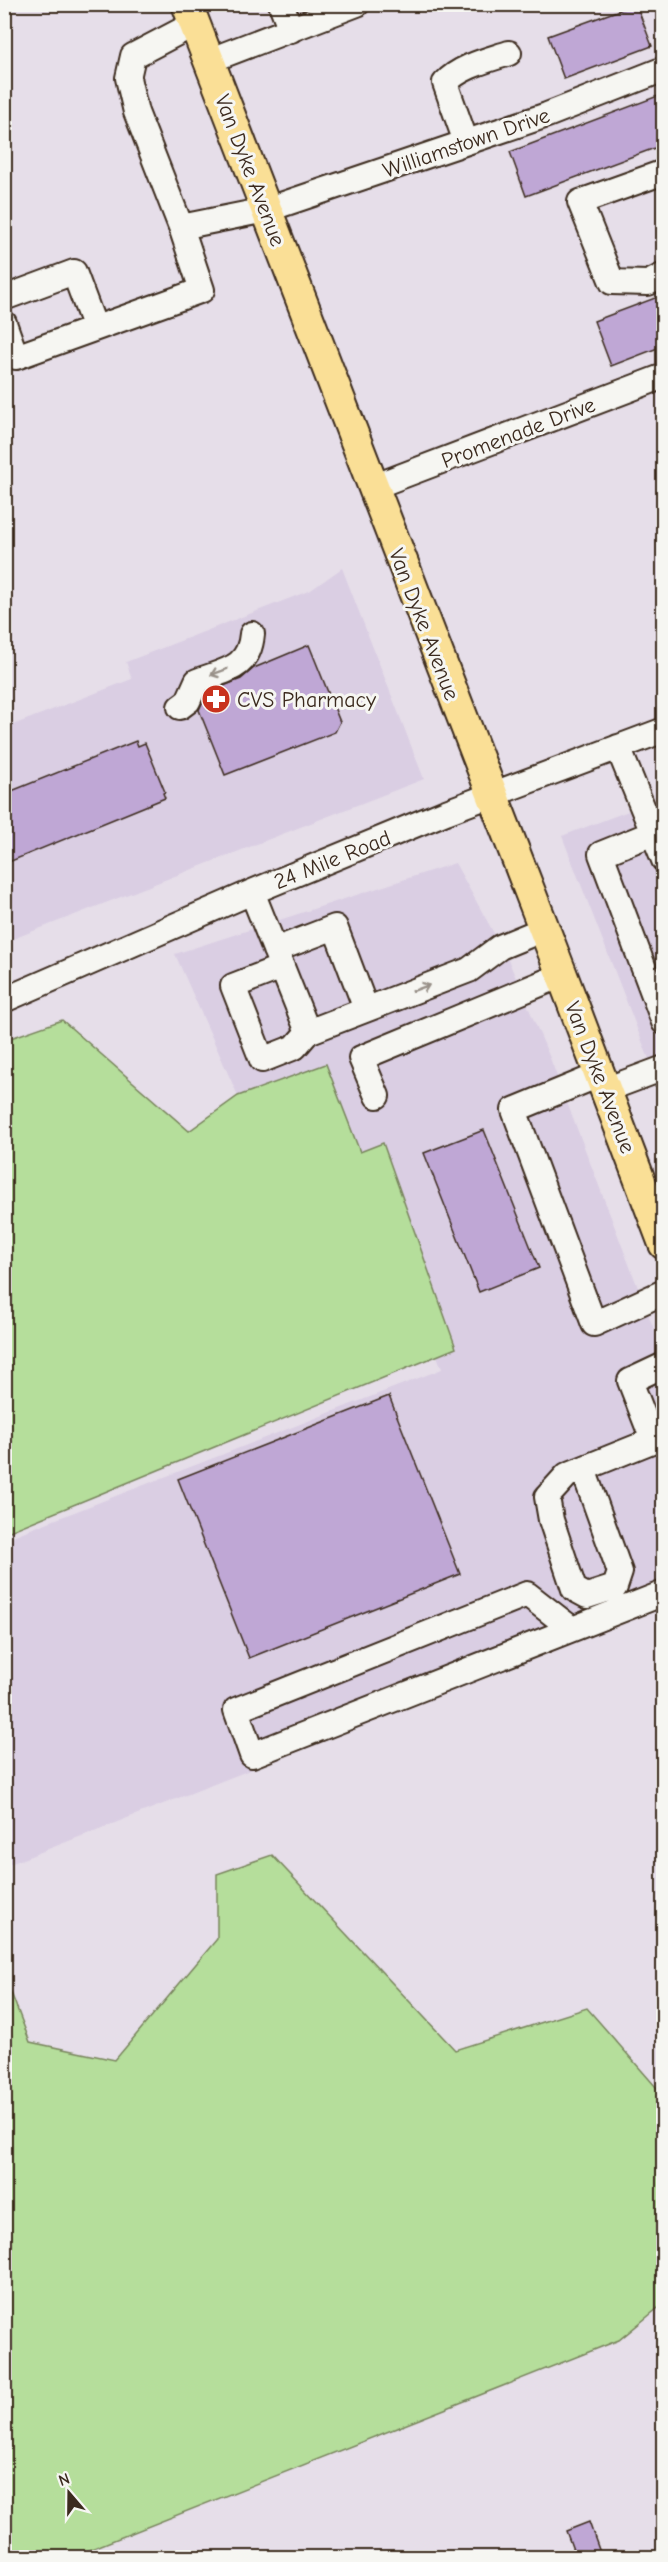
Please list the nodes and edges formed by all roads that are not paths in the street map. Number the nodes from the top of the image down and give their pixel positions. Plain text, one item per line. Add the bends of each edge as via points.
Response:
1 (281, 4) edge
2 (357, 4) edge
3 (190, 14) edge
4 (291, 30) junction
5 (509, 52) dead end
6 (208, 61) junction
7 (663, 69) edge
8 (466, 142) junction
9 (663, 172) edge
10 (266, 210) junction
11 (181, 227) junction
12 (663, 275) edge
13 (4, 298) edge
14 (4, 323) edge
15 (95, 328) junction
16 (663, 376) edge
17 (373, 488) junction
18 (252, 634) dead end
19 (180, 707) dead end
20 (663, 730) edge
21 (618, 747) junction
22 (492, 794) junction
23 (653, 833) junction
24 (663, 860) edge
25 (252, 892) junction
26 (544, 929) junction
27 (279, 958) junction
28 (562, 975) junction
29 (4, 1000) edge
30 (366, 1009) junction
31 (663, 1022) edge
32 (308, 1032) junction
33 (663, 1068) edge
34 (602, 1083) junction
35 (377, 1096) dead end
36 (657, 1206) edge
37 (663, 1244) edge
38 (663, 1292) edge
39 (663, 1365) edge
40 (658, 1438) edge
41 (583, 1469) junction
42 (663, 1593) edge
43 (572, 1629) junction

1 - 4 street
2 - 4 street
3 - 6 main road, Van Dyke Avenue
3 - 11 street via 133,56 128,78 136,112
4 - 6 street
5 - 8 street via 469,67 445,83
6 - 10 main road, Van Dyke Avenue
7 - 8 street, Williamstown Drive
8 - 10 street, Williamstown Drive
9 - 12 street via 580,202 612,282 648,283
10 - 11 street, Williamstown Drive
10 - 17 main road, Van Dyke Avenue
11 - 15 street via 202,290
13 - 15 street via 74,272
14 - 15 street via 16,357
16 - 17 street, Promenade Drive
17 - 22 main road, Van Dyke Avenue
18 -> 19 street via 248,654 241,664 197,681 188,701
20 - 21 street, 24 Mile Road
21 - 22 street, 24 Mile Road
21 - 23 street
22 - 25 street, 24 Mile Road
22 - 26 main road, Van Dyke Avenue
23 - 24 street
23 - 31 street via 601,854
25 - 27 street
25 - 29 street, 24 Mile Road
26 - 28 main road, Van Dyke Avenue
30 -> 26 street via 469,970 500,947
27 - 30 street via 335,927
27 - 32 street
27 - 32 street via 233,986 262,1060 295,1047
28 - 34 main road, Van Dyke Avenue
28 - 35 street via 361,1058
30 - 32 street
33 - 34 street
34 - 36 main road, Van Dyke Avenue
34 - 38 street via 514,1110 594,1324
36 - 37 main road, Van Dyke Avenue
39 - 40 street via 630,1381
40 - 41 street
41 - 41 street via 567,1475 547,1497 574,1589 586,1596 615,1587 620,1572
42 - 43 street
43 - 43 street via 252,1755 236,1710 527,1594

